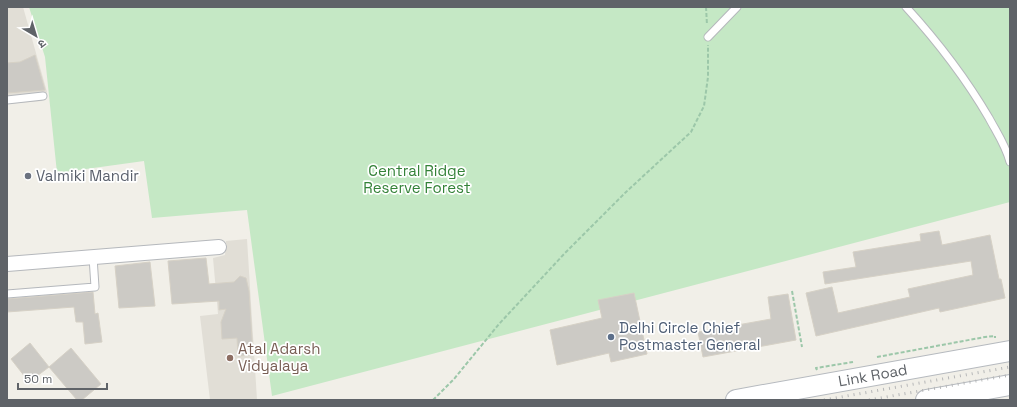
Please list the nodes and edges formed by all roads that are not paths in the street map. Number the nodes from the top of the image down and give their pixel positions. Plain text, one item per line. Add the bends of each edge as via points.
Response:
1 (737, 7) edge
2 (906, 7) edge
3 (708, 36) road end
4 (43, 96) dead end
5 (7, 100) edge
6 (1010, 162) edge
7 (219, 247) dead end
8 (92, 257) junction
9 (7, 264) edge
10 (7, 294) edge
11 (1010, 351) edge
12 (1010, 384) edge
13 (736, 400) edge
14 (926, 400) edge

1 - 3 lane
2 - 6 lane via 930,33 965,80 1007,150
4 - 5 lane
7 - 8 street
8 - 9 street
8 - 10 lane via 95,287
11 - 13 main road, Link Road
12 - 14 main road

